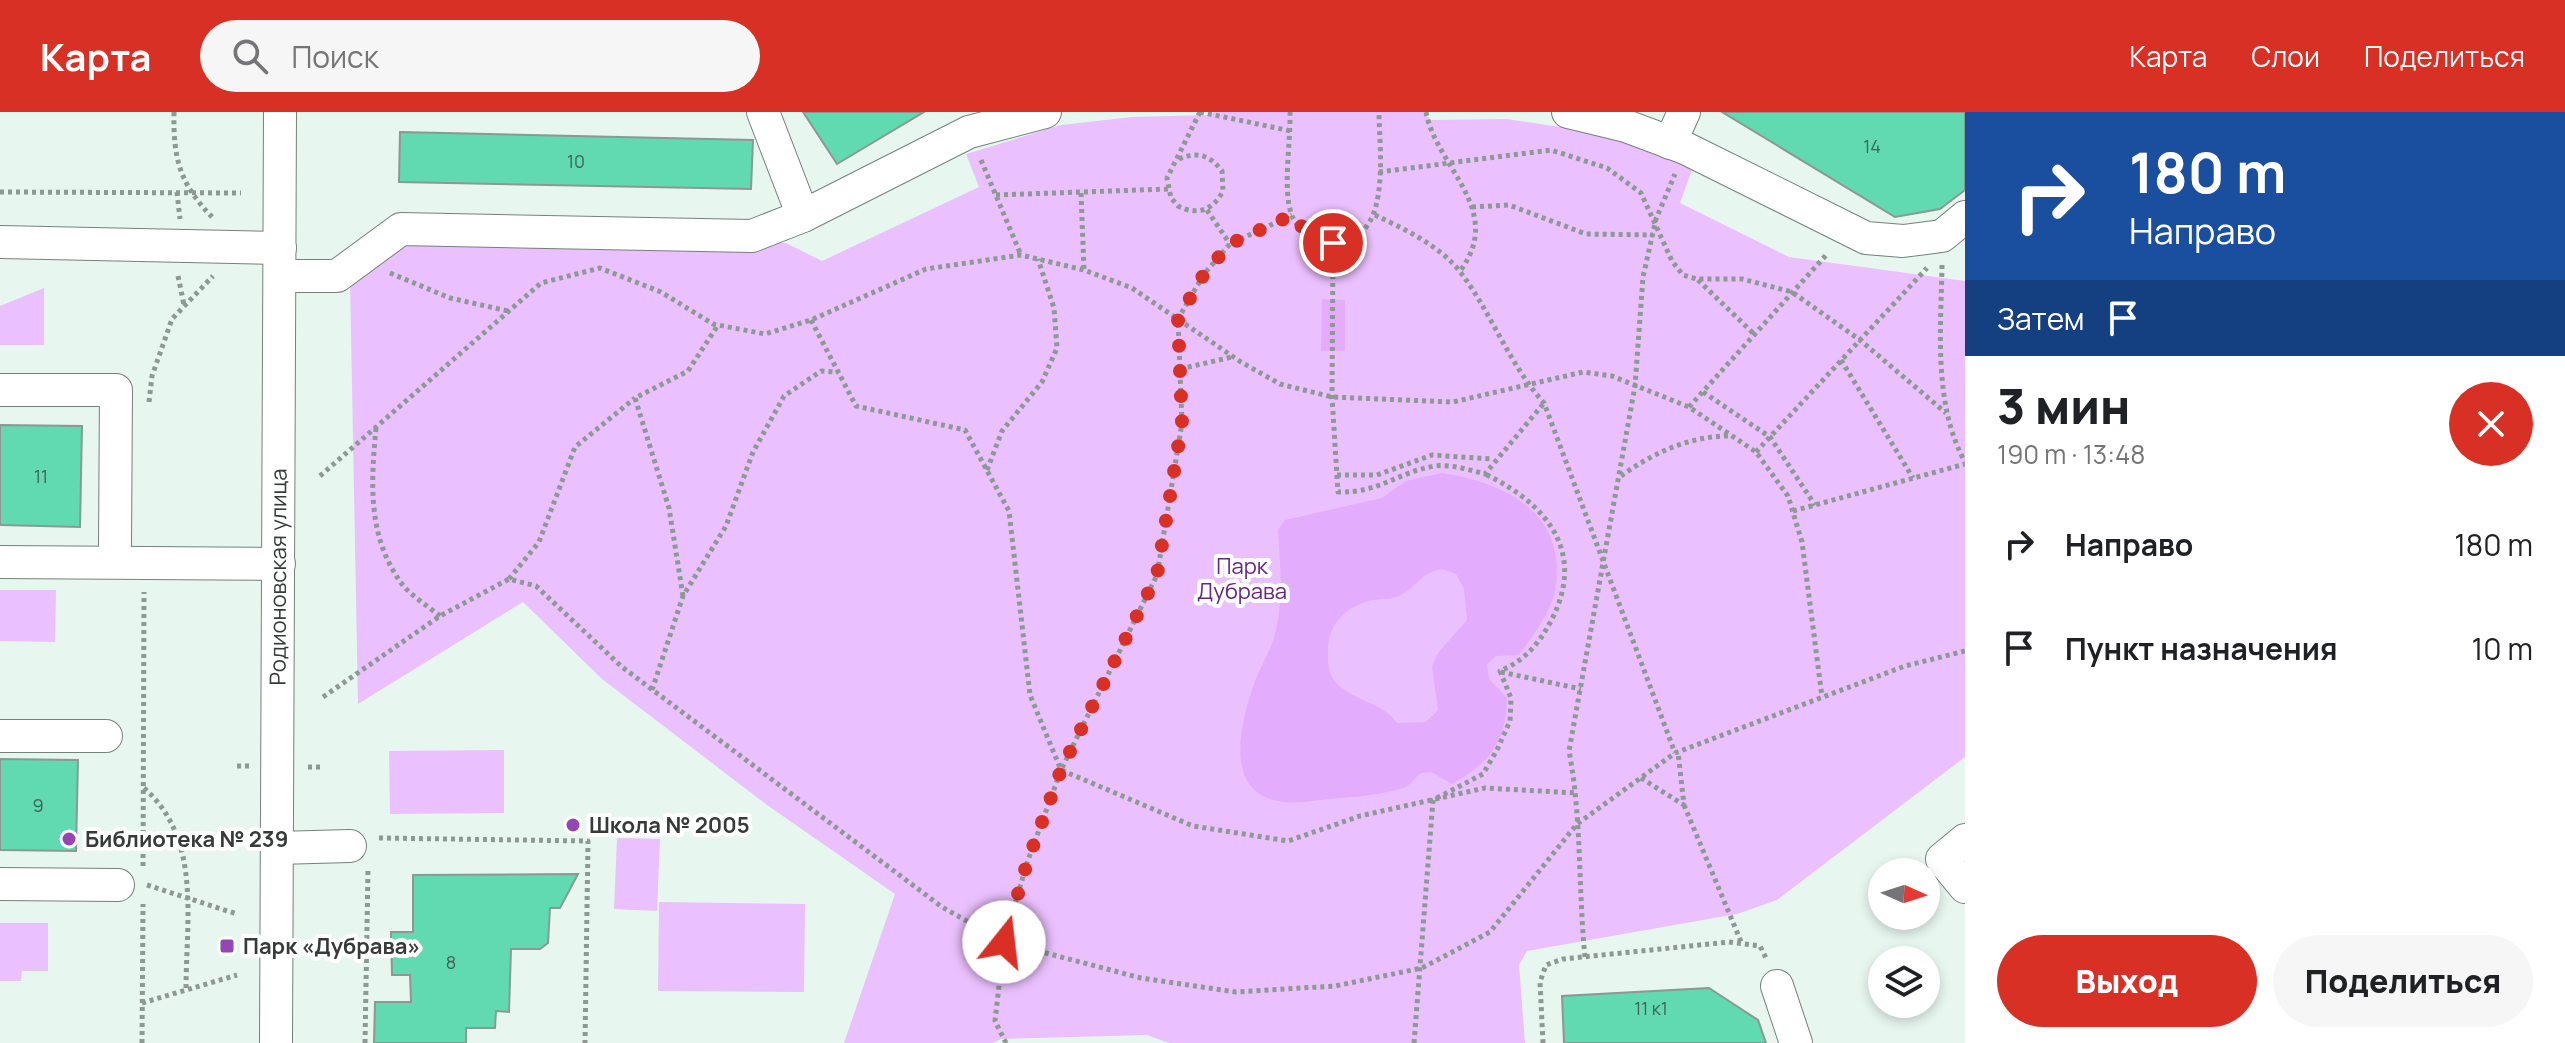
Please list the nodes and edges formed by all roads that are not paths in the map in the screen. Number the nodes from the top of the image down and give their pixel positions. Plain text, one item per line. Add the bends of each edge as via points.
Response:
1 (280, 112) edge
2 (763, 112) edge
3 (1045, 112) edge
4 (1568, 112) edge
5 (1684, 112) edge
6 (975, 124) edge
7 (1678, 146) junction
8 (803, 216) junction
9 (1950, 235) edge
10 (0, 242) edge
11 (280, 262) junction
12 (0, 390) edge
13 (115, 545) dead end
14 (0, 562) edge
15 (279, 564) junction
16 (0, 736) edge
17 (106, 736) dead end
18 (1965, 840) edge
19 (362, 846) road end
20 (277, 848) junction
21 (0, 884) edge
22 (130, 884) road end
23 (1965, 887) edge
24 (1777, 986) road end
25 (276, 1043) edge
26 (1796, 1043) edge

1 - 11 street, Родионовская улица
2 - 8 street
3 - 6 street
4 - 7 street
5 - 7 street
6 - 8 street
7 - 9 street via 1866,238 1903,241
8 - 11 street via 752,236 401,229 337,276
10 - 11 street
11 - 15 street, Родионовская улица
12 - 13 street via 116,390
14 - 15 street
15 - 20 street, Родионовская улица
16 - 17 street
18 - 23 street via 1942,859
19 - 20 street
20 - 25 street, Родионовская улица
21 - 22 street
24 - 26 street

